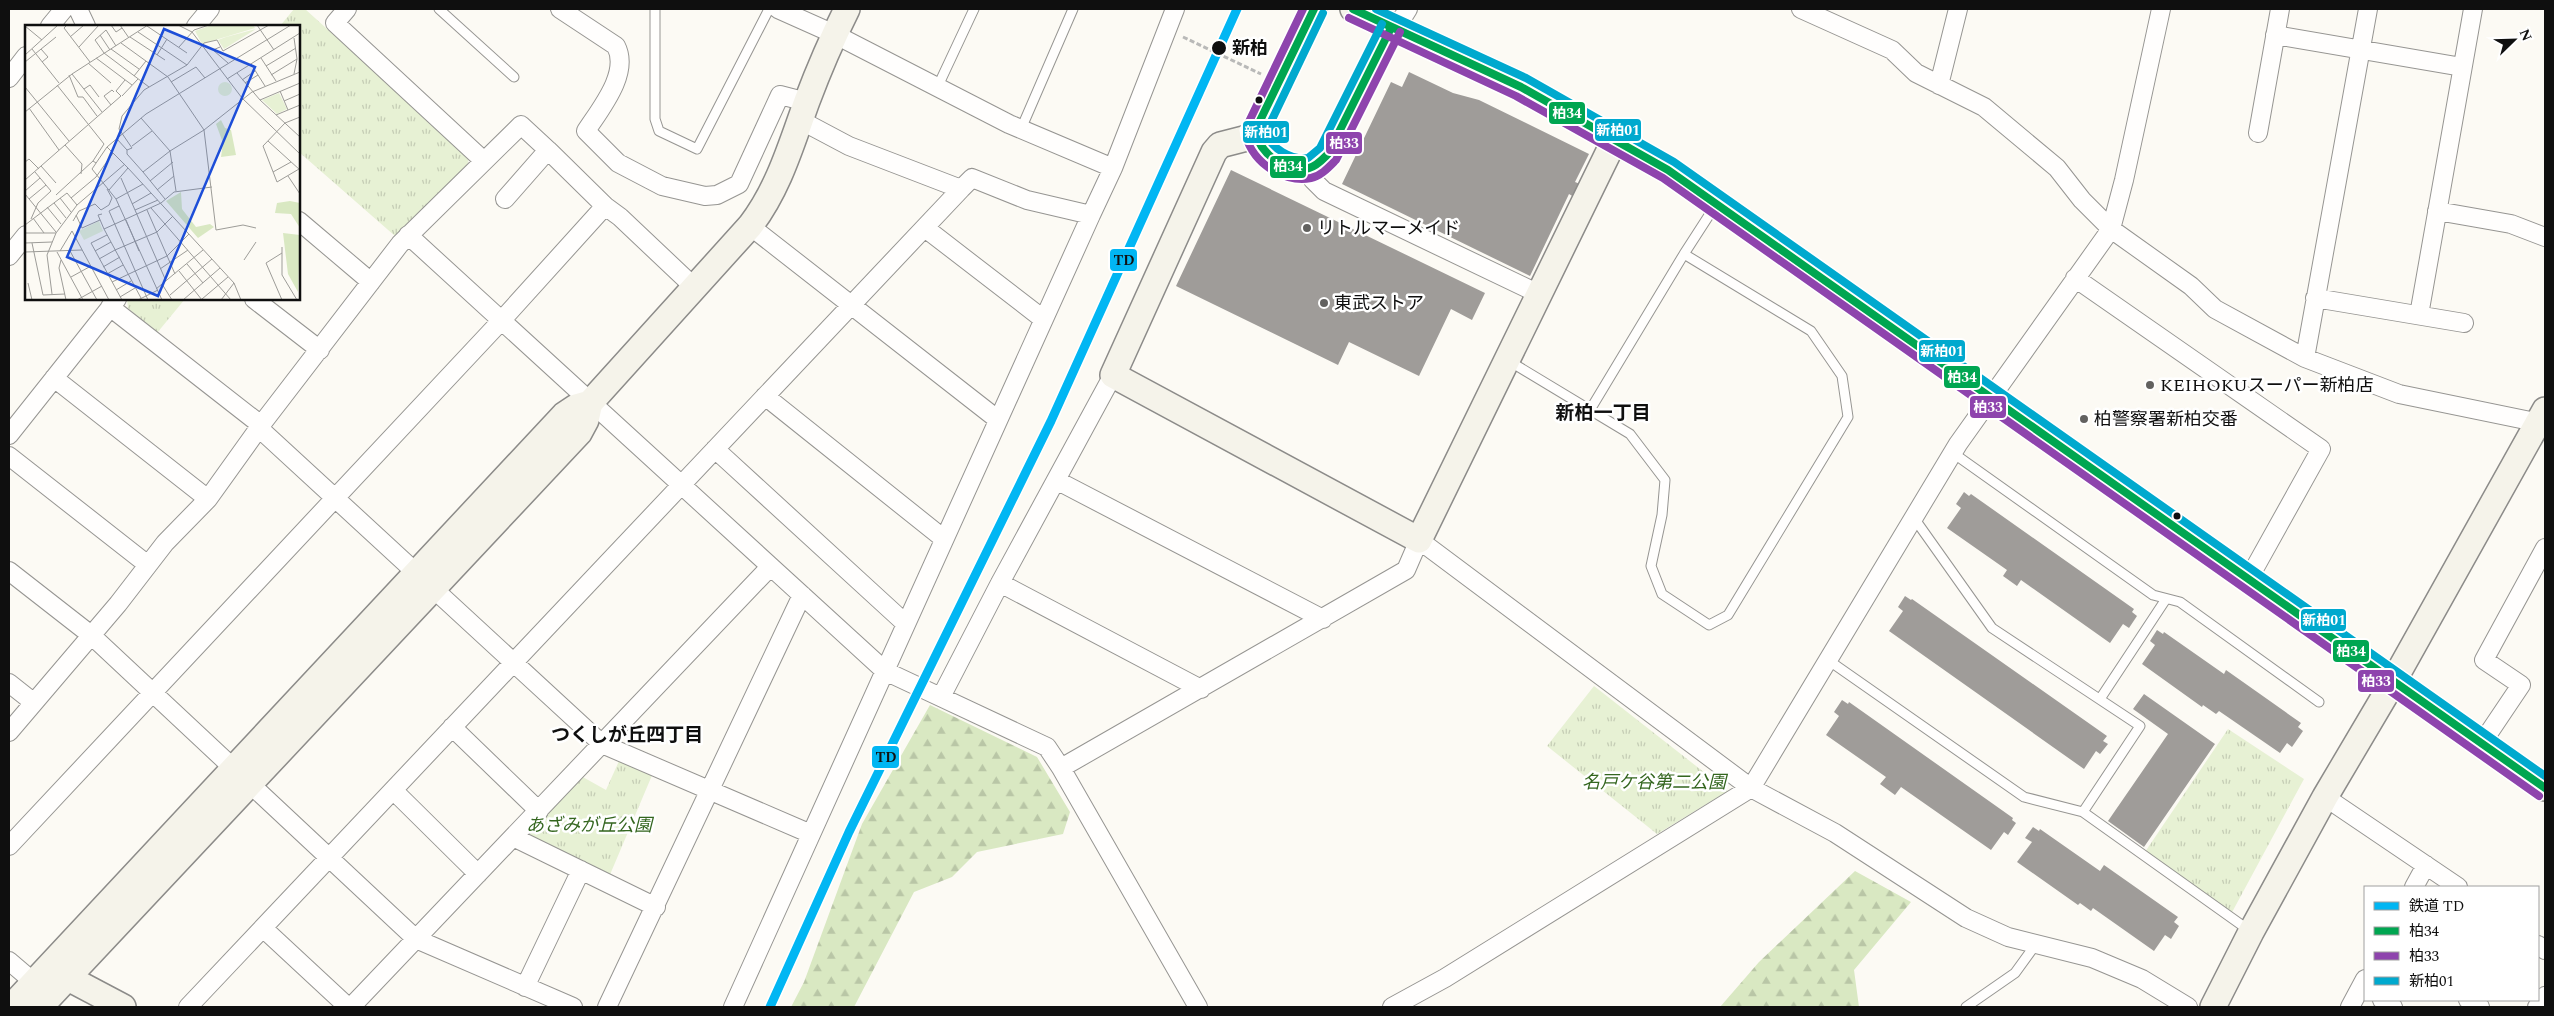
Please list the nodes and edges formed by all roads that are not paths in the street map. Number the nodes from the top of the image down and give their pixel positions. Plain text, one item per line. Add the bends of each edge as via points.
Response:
1 (64, 9) edge
2 (78, 9) edge
3 (210, 9) edge
4 (347, 9) edge
5 (440, 9) edge
6 (560, 9) edge
7 (654, 9) edge
8 (769, 9) edge
9 (778, 9) edge
10 (847, 9) edge
11 (974, 9) edge
12 (1073, 9) edge
13 (1173, 9) edge
14 (1314, 9) edge
15 (1353, 9) edge
16 (1408, 9) edge
17 (1801, 9) edge
18 (1958, 9) edge
19 (2162, 9) edge
20 (2280, 9) edge
21 (2368, 9) edge
22 (2472, 9) edge
23 (51, 25) edge
24 (86, 25) edge
25 (197, 25) edge
26 (1391, 28) junction
27 (834, 34) junction
28 (2275, 34) junction
29 (2360, 49) junction
30 (25, 57) edge
31 (2462, 67) junction
32 (514, 77) dead end
33 (9, 78) edge
34 (1939, 85) junction
35 (937, 88) junction
36 (804, 111) junction
37 (1021, 129) junction
38 (2258, 133) dead end
39 (1255, 136) junction
40 (1615, 139) junction
41 (548, 150) junction
42 (484, 161) junction
43 (1113, 168) junction
44 (1310, 168) junction
45 (961, 189) junction
46 (505, 199) dead end
47 (1717, 203) junction
48 (606, 206) junction
49 (2437, 211) junction
50 (1091, 215) junction
51 (300, 222) edge
52 (750, 226) junction
53 (925, 228) junction
54 (2111, 228) junction
55 (408, 234) junction
56 (25, 236) edge
57 (2545, 237) edge
58 (1684, 254) junction
59 (9, 255) edge
60 (2075, 278) junction
61 (372, 282) junction
62 (694, 287) junction
63 (1539, 294) junction
64 (2315, 298) junction
65 (255, 300) edge
66 (113, 303) edge
67 (852, 305) junction
68 (2419, 315) junction
69 (1043, 319) junction
70 (501, 321) junction
71 (2464, 323) dead end
72 (320, 350) junction
73 (2305, 358) junction
74 (1507, 360) junction
75 (1113, 374) junction
76 (54, 378) junction
77 (765, 396) junction
78 (1992, 397) junction
79 (590, 403) junction
80 (1590, 410) junction
81 (997, 419) junction
82 (2543, 419) edge
83 (260, 426) junction
84 (9, 435) edge
85 (715, 449) junction
86 (1953, 453) junction
87 (9, 456) edge
88 (1056, 480) junction
89 (680, 485) junction
90 (335, 497) junction
91 (208, 499) junction
92 (1914, 518) junction
93 (944, 540) junction
94 (1419, 540) junction
95 (2545, 548) edge
96 (148, 565) junction
97 (770, 566) junction
98 (9, 571) edge
99 (2248, 580) junction
100 (426, 582) junction
101 (1000, 583) junction
102 (802, 595) junction
103 (2166, 599) junction
104 (1323, 618) junction
105 (906, 624) junction
106 (91, 635) junction
107 (1828, 660) junction
108 (514, 663) junction
109 (884, 672) junction
110 (2393, 682) junction
111 (9, 683) edge
112 (1201, 689) junction
113 (152, 692) junction
114 (941, 697) junction
115 (2100, 699) junction
116 (33, 702) junction
117 (2320, 702) dead end
118 (452, 727) junction
119 (9, 732) edge
120 (2482, 743) junction
121 (602, 744) junction
122 (1062, 768) junction
123 (242, 777) junction
124 (1751, 788) junction
125 (2545, 788) edge
126 (392, 790) junction
127 (711, 791) junction
128 (2325, 797) junction
129 (538, 810) junction
130 (2083, 812) junction
131 (811, 834) junction
132 (514, 837) junction
133 (9, 846) edge
134 (329, 858) junction
135 (2426, 865) junction
136 (581, 870) junction
137 (478, 874) junction
138 (2415, 886) edge
139 (2457, 886) edge
140 (656, 907) junction
141 (264, 929) junction
142 (2251, 932) junction
143 (416, 939) junction
144 (2036, 944) junction
145 (9, 961) edge
146 (2364, 984) edge
147 (48, 986) edge
148 (525, 987) junction
149 (2545, 996) edge
150 (11, 1007) edge
151 (123, 1007) edge
152 (188, 1007) edge
153 (350, 1007) edge
154 (573, 1007) edge
155 (607, 1007) edge
156 (733, 1007) edge
157 (1198, 1007) edge
158 (1392, 1007) edge
159 (1966, 1007) edge
160 (2188, 1007) edge
161 (2213, 1007) edge
162 (2350, 1007) edge
163 (2537, 1007) edge

1 - 23 street
2 - 24 street
3 - 25 street
4 - 42 street via 335,24
5 - 32 lane
6 - 36 street via 616,46 621,56 614,85 586,131 618,163 662,186 705,196 739,184 780,95
7 - 8 lane via 655,119 659,131 697,149
9 - 27 street
10 - 27 street
11 - 35 lane
12 - 37 lane
13 - 43 street
14 - 39 street via 1256,125
15 - 26 street
16 - 26 street
17 - 34 street via 1892,50 1916,72
18 - 34 street
19 - 54 street
20 - 28 street
21 - 29 street
22 - 31 street
26 - 40 street via 1522,87
26 - 44 street via 1328,154
27 - 35 street
27 - 36 street
28 - 29 street
28 - 38 street
29 - 31 street
29 - 64 street
30 - 33 street
31 - 49 street
34 - 54 street via 1984,108 2057,168 2082,200
35 - 37 street
36 - 45 street via 849,146
36 - 52 street via 778,181
37 - 43 street
39 - 44 street via 1265,152 1276,160 1295,168
39 - 75 street via 1220,145 1214,152
40 - 47 street
40 - 63 street
41 - 42 street via 521,125
41 - 46 street
41 - 48 street
42 - 55 street
43 - 50 street
44 - 63 street via 1313,180 1324,191
45 - 50 street via 972,178 1027,200
45 - 53 street
47 - 58 lane
47 - 78 street
48 - 62 street
48 - 70 street
49 - 57 street via 2511,224
49 - 68 street
50 - 69 street
51 - 61 street
52 - 62 street
52 - 67 street
53 - 67 street
53 - 69 street
54 - 60 street
54 - 73 street via 2191,286 2215,309
55 - 61 street
55 - 70 street
56 - 59 street
58 - 80 lane
58 - 80 lane via 1811,331 1842,376 1848,418 1728,615 1708,624 1662,594 1651,566 1662,515 1665,480 1630,434
60 - 78 street
60 - 99 street via 2321,449
61 - 72 street
62 - 79 street
63 - 74 street
64 - 68 street
64 - 73 street
65 - 72 street
66 - 76 street
66 - 83 street
67 - 77 street
67 - 81 street
68 - 71 street
69 - 81 street
70 - 79 street
70 - 90 street
72 - 83 street
73 - 82 street via 2399,394
74 - 80 lane
74 - 94 street
75 - 88 street
75 - 94 street
76 - 84 street
76 - 91 street
77 - 85 street
77 - 93 street
78 - 86 street
78 - 99 street
79 - 89 street
79 - 100 street via 564,415
81 - 93 street
82 - 110 street
83 - 90 street
83 - 91 street
85 - 89 street
85 - 105 street
86 - 92 street
86 - 103 lane via 2153,595
87 - 96 street
88 - 101 street
88 - 104 street
89 - 97 street
89 - 108 street
90 - 100 street
90 - 113 street
91 - 96 street
92 - 107 street
92 - 115 lane via 1992,628
93 - 105 street
94 - 104 street via 1406,570
94 - 124 street
95 - 120 street via 2484,660 2521,685
96 - 106 street
97 - 102 street
97 - 121 street
98 - 106 street
99 - 110 street
100 - 108 street
100 - 123 street
101 - 112 street
101 - 114 street
102 - 109 street
102 - 127 street
103 - 115 lane
103 - 117 lane via 2180,602
104 - 112 street
105 - 109 street
106 - 113 street
106 - 116 street
107 - 124 street
107 - 130 lane via 2024,797
108 - 118 street
108 - 121 street
109 - 114 street
109 - 131 street
110 - 120 street
110 - 128 street
111 - 116 street
112 - 122 street
113 - 123 street
113 - 133 street
114 - 122 street via 1047,747
115 - 130 lane via 2140,726
116 - 119 street
118 - 126 street
118 - 129 street
120 - 125 street
121 - 127 street
121 - 129 street
122 - 157 street
123 - 134 street
123 - 147 street
124 - 144 street via 1835,833 1966,918
124 - 158 street via 1445,978
126 - 134 street
126 - 137 street
127 - 131 street
127 - 140 street
128 - 135 street
128 - 142 street
129 - 132 street
130 - 142 lane
131 - 156 street
132 - 136 street
132 - 137 street
134 - 141 street
134 - 143 street
135 - 138 street
135 - 139 street
136 - 140 street
136 - 148 street
137 - 143 street
140 - 155 street
141 - 152 street
141 - 153 street
142 - 161 street
143 - 148 street
143 - 153 street
144 - 159 lane via 2015,972
144 - 160 street via 2092,958 2142,979
145 - 147 street
146 - 162 street
147 - 150 street
147 - 151 street
148 - 154 street
149 - 163 street

